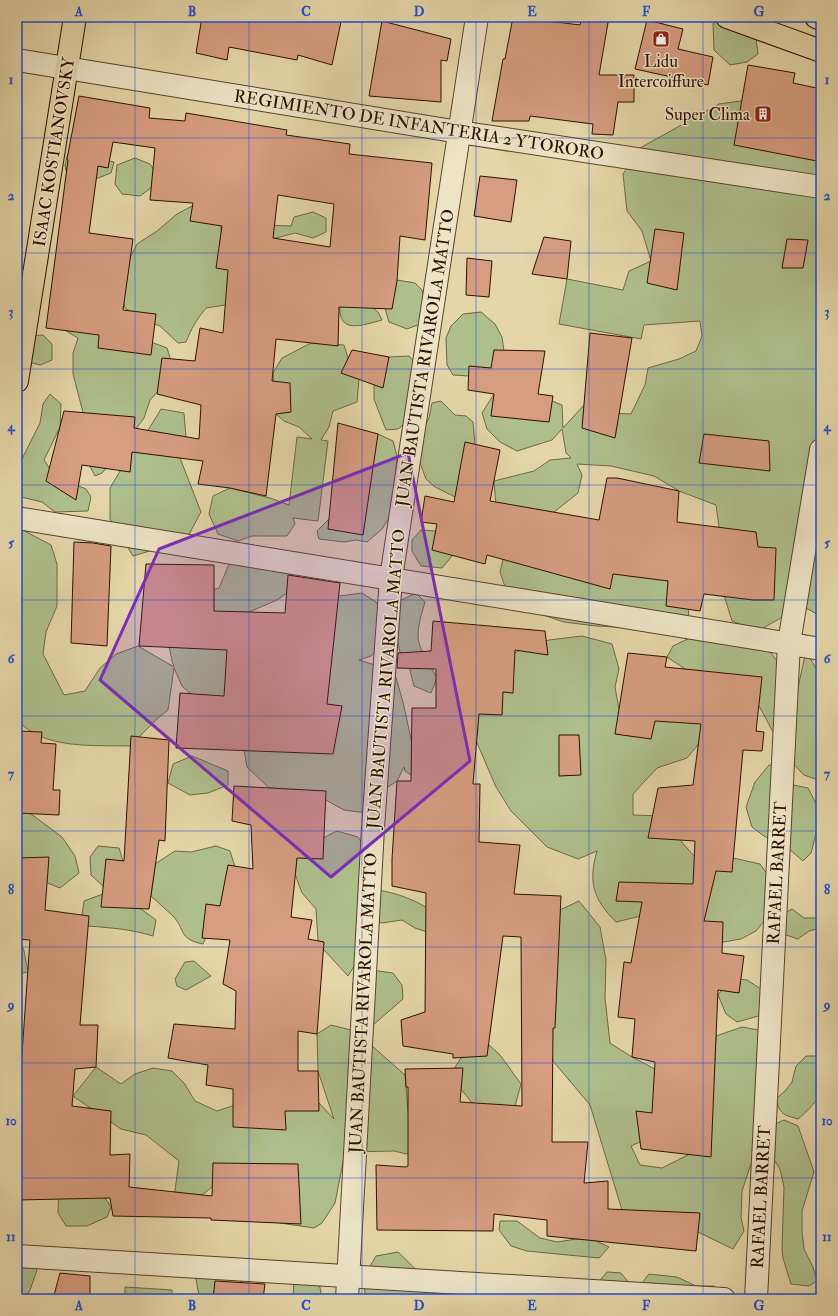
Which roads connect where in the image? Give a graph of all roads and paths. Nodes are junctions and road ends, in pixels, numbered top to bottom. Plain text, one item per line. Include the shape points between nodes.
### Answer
1 (75, 17) edge
2 (477, 17) edge
3 (727, 17) edge
4 (816, 17) edge
5 (821, 19) edge
6 (821, 51) edge
7 (17, 60) edge
8 (67, 68) junction
9 (459, 132) junction
10 (821, 187) edge
11 (17, 381) edge
12 (821, 450) edge
13 (17, 518) edge
14 (391, 578) junction
15 (789, 643) junction
16 (821, 649) edge
17 (17, 1256) edge
18 (348, 1276) junction
19 (347, 1299) edge
20 (724, 1299) edge
21 (756, 1299) edge

1 - 8 main road, ISAAC KOSTIANOVSKY
2 - 9 street, JUAN BAUTISTA RIVAROLA MATTO
3 - 6 main road
4 - 5 main road
7 - 8 street, REGIMIENTO DE INFANTERIA 2 YTORORO
8 - 9 street, REGIMIENTO DE INFANTERIA 2 YTORORO
8 - 11 main road, ISAAC KOSTIANOVSKY
9 - 10 street, REGIMIENTO DE INFANTERIA 2 YTORORO
9 - 14 street, JUAN BAUTISTA RIVAROLA MATTO
12 - 15 street, RAFAEL BARRET
13 - 14 street
14 - 15 street
14 - 18 street, JUAN BAUTISTA RIVAROLA MATTO via 372,836
15 - 16 street
15 - 21 street, RAFAEL BARRET
17 - 18 street
18 - 19 street, JUAN BAUTISTA RIVAROLA MATTO
18 - 20 street

